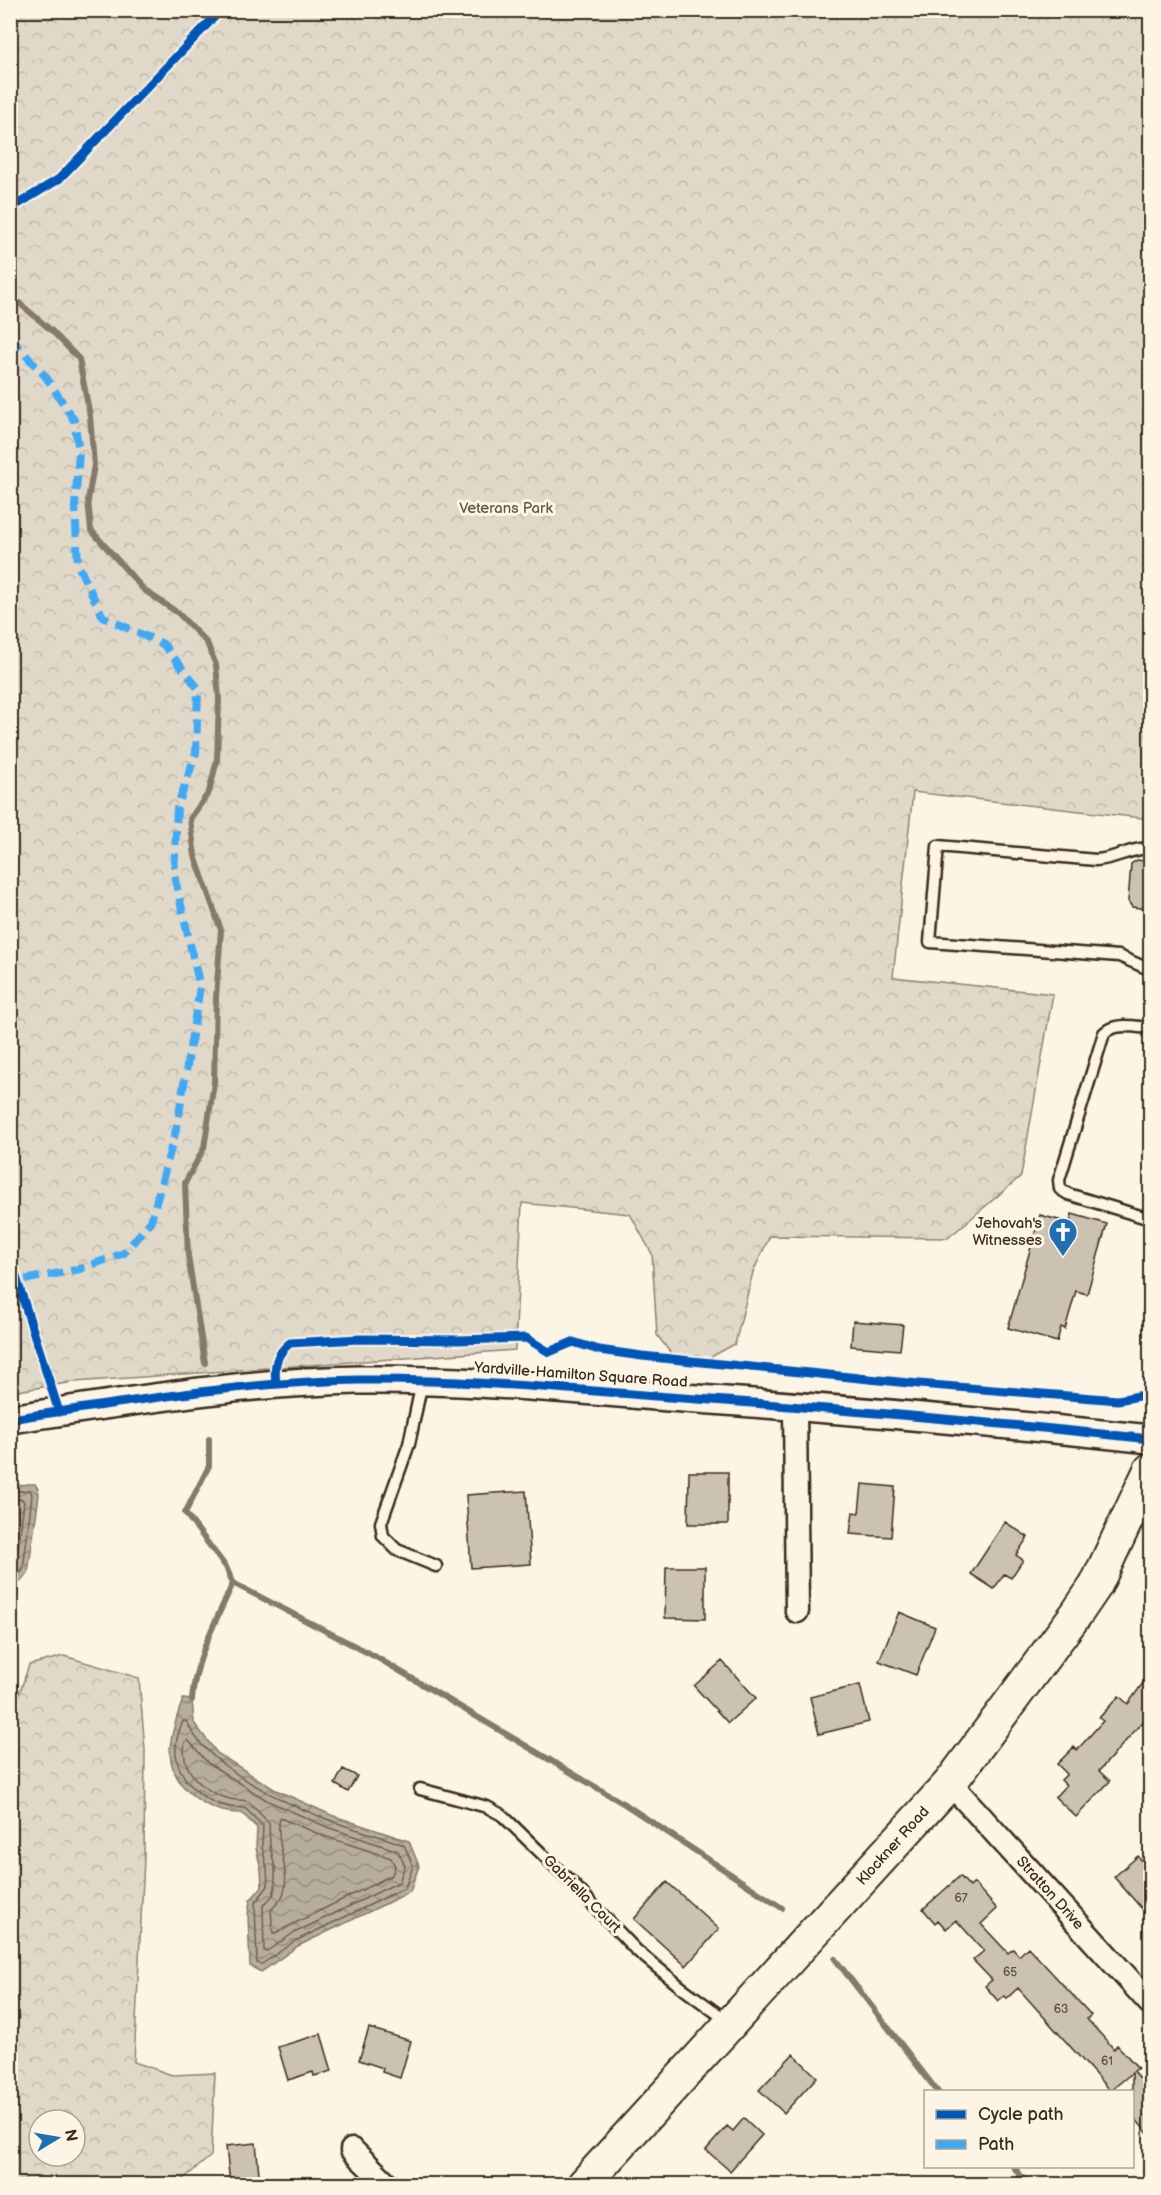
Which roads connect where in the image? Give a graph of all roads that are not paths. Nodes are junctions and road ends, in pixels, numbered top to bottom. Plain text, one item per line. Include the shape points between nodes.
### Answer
1 (1150, 848) edge
2 (1150, 968) edge
3 (1150, 1028) edge
4 (1150, 1219) edge
5 (423, 1381) junction
6 (795, 1407) junction
7 (10, 1419) edge
8 (1150, 1439) edge
9 (1150, 1470) edge
10 (436, 1566) dead end
11 (797, 1611) dead end
12 (950, 1783) junction
13 (420, 1789) dead end
14 (1150, 2000) edge
15 (732, 2024) junction
16 (352, 2150) dead end
17 (387, 2184) edge
18 (584, 2184) edge

1 - 2 lane via 1096,860 938,846 930,942 1119,956
3 - 4 lane via 1116,1026 1104,1033 1059,1180 1060,1189 1068,1194
5 - 6 street, Yardville-Hamilton Square Road
5 - 7 street, Yardville-Hamilton Square Road via 278,1384
5 - 10 lane via 410,1444 381,1523 383,1536 397,1550
6 - 8 street, Yardville-Hamilton Square Road
6 - 11 street
9 - 12 main road, Klockner Road via 1096,1585
12 - 14 street, Stratton Drive
12 - 15 main road, Klockner Road
13 - 15 lane, Gabriella Court via 487,1807 502,1815 636,1950
15 - 18 main road, Klockner Road
16 - 17 street

